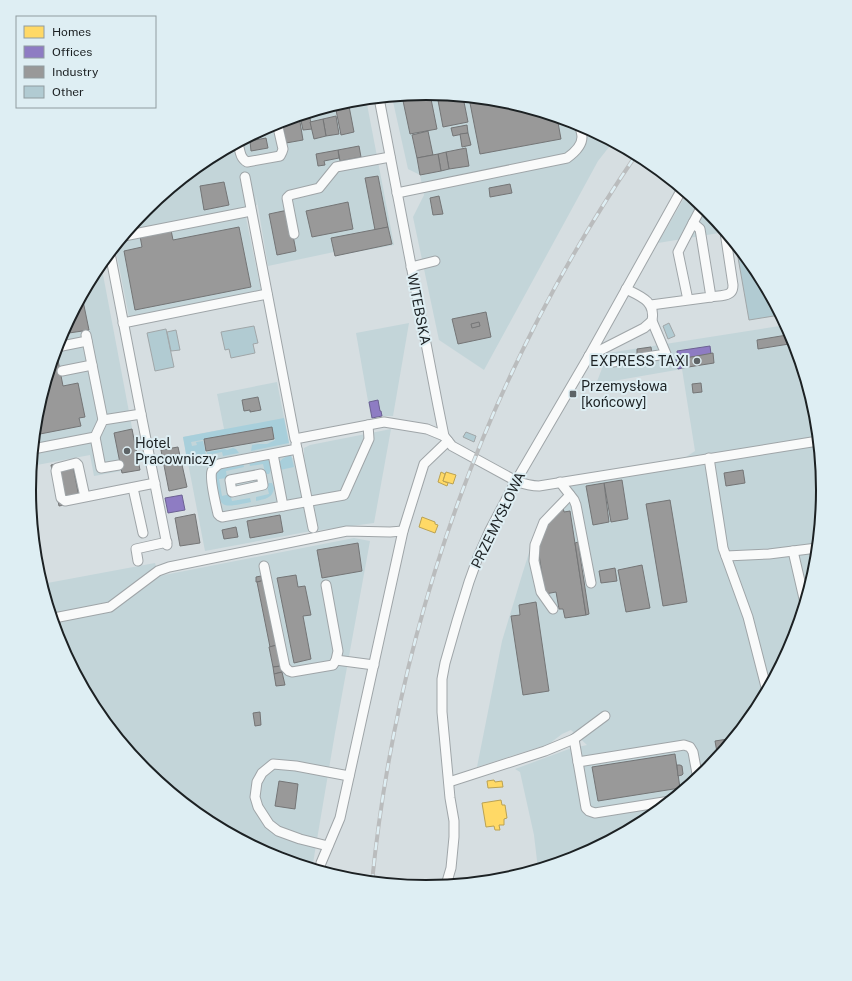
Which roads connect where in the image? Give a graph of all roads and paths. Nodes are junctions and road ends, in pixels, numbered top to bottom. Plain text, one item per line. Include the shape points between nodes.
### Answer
1 (379, 104) edge
2 (278, 129) edge
3 (581, 133) edge
4 (239, 149) edge
5 (390, 157) junction
6 (245, 176) dead end
7 (397, 193) junction
8 (679, 194) edge
9 (251, 211) junction
10 (699, 212) edge
11 (693, 223) junction
12 (132, 234) edge
13 (294, 234) dead end
14 (727, 242) edge
15 (112, 260) edge
16 (435, 261) dead end
17 (411, 267) junction
18 (626, 289) junction
19 (267, 294) junction
20 (711, 297) junction
21 (688, 300) junction
22 (651, 305) junction
23 (652, 321) junction
24 (124, 323) junction
25 (65, 345) edge
26 (589, 356) junction
27 (92, 366) junction
28 (62, 371) dead end
29 (141, 414) junction
30 (103, 420) junction
31 (368, 425) junction
32 (95, 436) junction
33 (446, 438) junction
34 (295, 439) junction
35 (813, 442) edge
36 (38, 448) edge
37 (297, 449) junction
38 (273, 454) junction
39 (709, 458) junction
40 (118, 465) dead end
41 (277, 476) junction
42 (262, 480) dead end
43 (516, 481) junction
44 (560, 482) junction
45 (155, 483) junction
46 (133, 488) junction
47 (570, 495) junction
48 (85, 497) dead end
49 (308, 502) junction
50 (283, 506) junction
51 (313, 528) dead end
52 (403, 531) junction
53 (143, 533) dead end
54 (812, 549) edge
55 (793, 551) junction
56 (726, 556) junction
57 (138, 561) dead end
58 (264, 566) dead end
59 (591, 583) dead end
60 (326, 585) dead end
61 (803, 592) edge
62 (553, 609) dead end
63 (57, 617) edge
64 (336, 660) junction
65 (374, 665) junction
66 (765, 684) edge
67 (605, 716) dead end
68 (574, 739) junction
69 (578, 762) junction
70 (697, 771) edge
71 (349, 776) junction
72 (449, 782) junction
73 (659, 803) edge
74 (328, 846) junction
75 (321, 866) edge
76 (448, 880) edge

1 - 5 street, WITEBSKA
2 - 4 street via 283,149 280,156 247,162 240,156
3 - 7 street via 582,138 578,147 567,158
5 - 7 street, WITEBSKA
5 - 13 street via 336,167 319,188 290,195 287,198
6 - 9 street
7 - 17 street, WITEBSKA
8 - 18 street, PRZEMYSŁOWA
9 - 12 street
9 - 19 street
10 - 11 street
11 - 20 street via 700,229
11 - 21 street via 678,252
14 - 20 street via 732,291
15 - 24 street
16 - 17 street
17 - 33 street, WITEBSKA
18 - 22 street
18 - 26 street, PRZEMYSŁOWA
19 - 24 street
19 - 34 street
20 - 21 street
21 - 22 street
22 - 23 street
23 - 26 street via 644,328
23 - 26 street via 666,354 613,362
24 - 29 street
25 - 27 street via 87,338
26 - 43 street, PRZEMYSŁOWA
27 - 28 street
27 - 30 street
29 - 30 street
29 - 45 street
30 - 32 street
31 - 33 street via 393,423 428,429
31 - 34 street
31 - 49 street via 369,439 344,495
32 - 36 street
32 - 40 street via 101,468
33 - 43 street via 452,446
33 - 52 street via 424,464
34 - 37 street
35 - 39 street
37 - 38 street
37 - 49 street
38 - 41 street
38 - 50 street via 219,464 212,470 211,478 218,514 222,517
39 - 44 street
39 - 56 street
41 - 42 street
41 - 50 street
43 - 44 street via 533,486
43 - 72 street, PRZEMYSŁOWA via 478,557 445,663 442,679 442,712
44 - 47 street
45 - 46 street
45 - 57 street via 167,543 136,549
46 - 48 street
46 - 53 street
47 - 59 street via 576,505
47 - 62 street via 544,522 535,545 534,562 541,592
49 - 50 street
49 - 51 street
52 - 63 street via 347,531 158,571 110,607
52 - 65 street
54 - 55 street
55 - 56 street
55 - 61 street
56 - 66 street via 748,617
58 - 64 street via 286,670 292,672 333,665
60 - 64 street via 338,651
64 - 65 street
65 - 71 street
67 - 68 street
68 - 69 street
68 - 72 street
69 - 70 street via 684,745 690,747 693,752
69 - 73 street via 586,808 589,811 595,813
71 - 74 street via 340,818
71 - 74 street via 273,764 262,773 257,782 255,797 269,824 278,831
72 - 76 street, PRZEMYSŁOWA via 454,837
74 - 75 street

